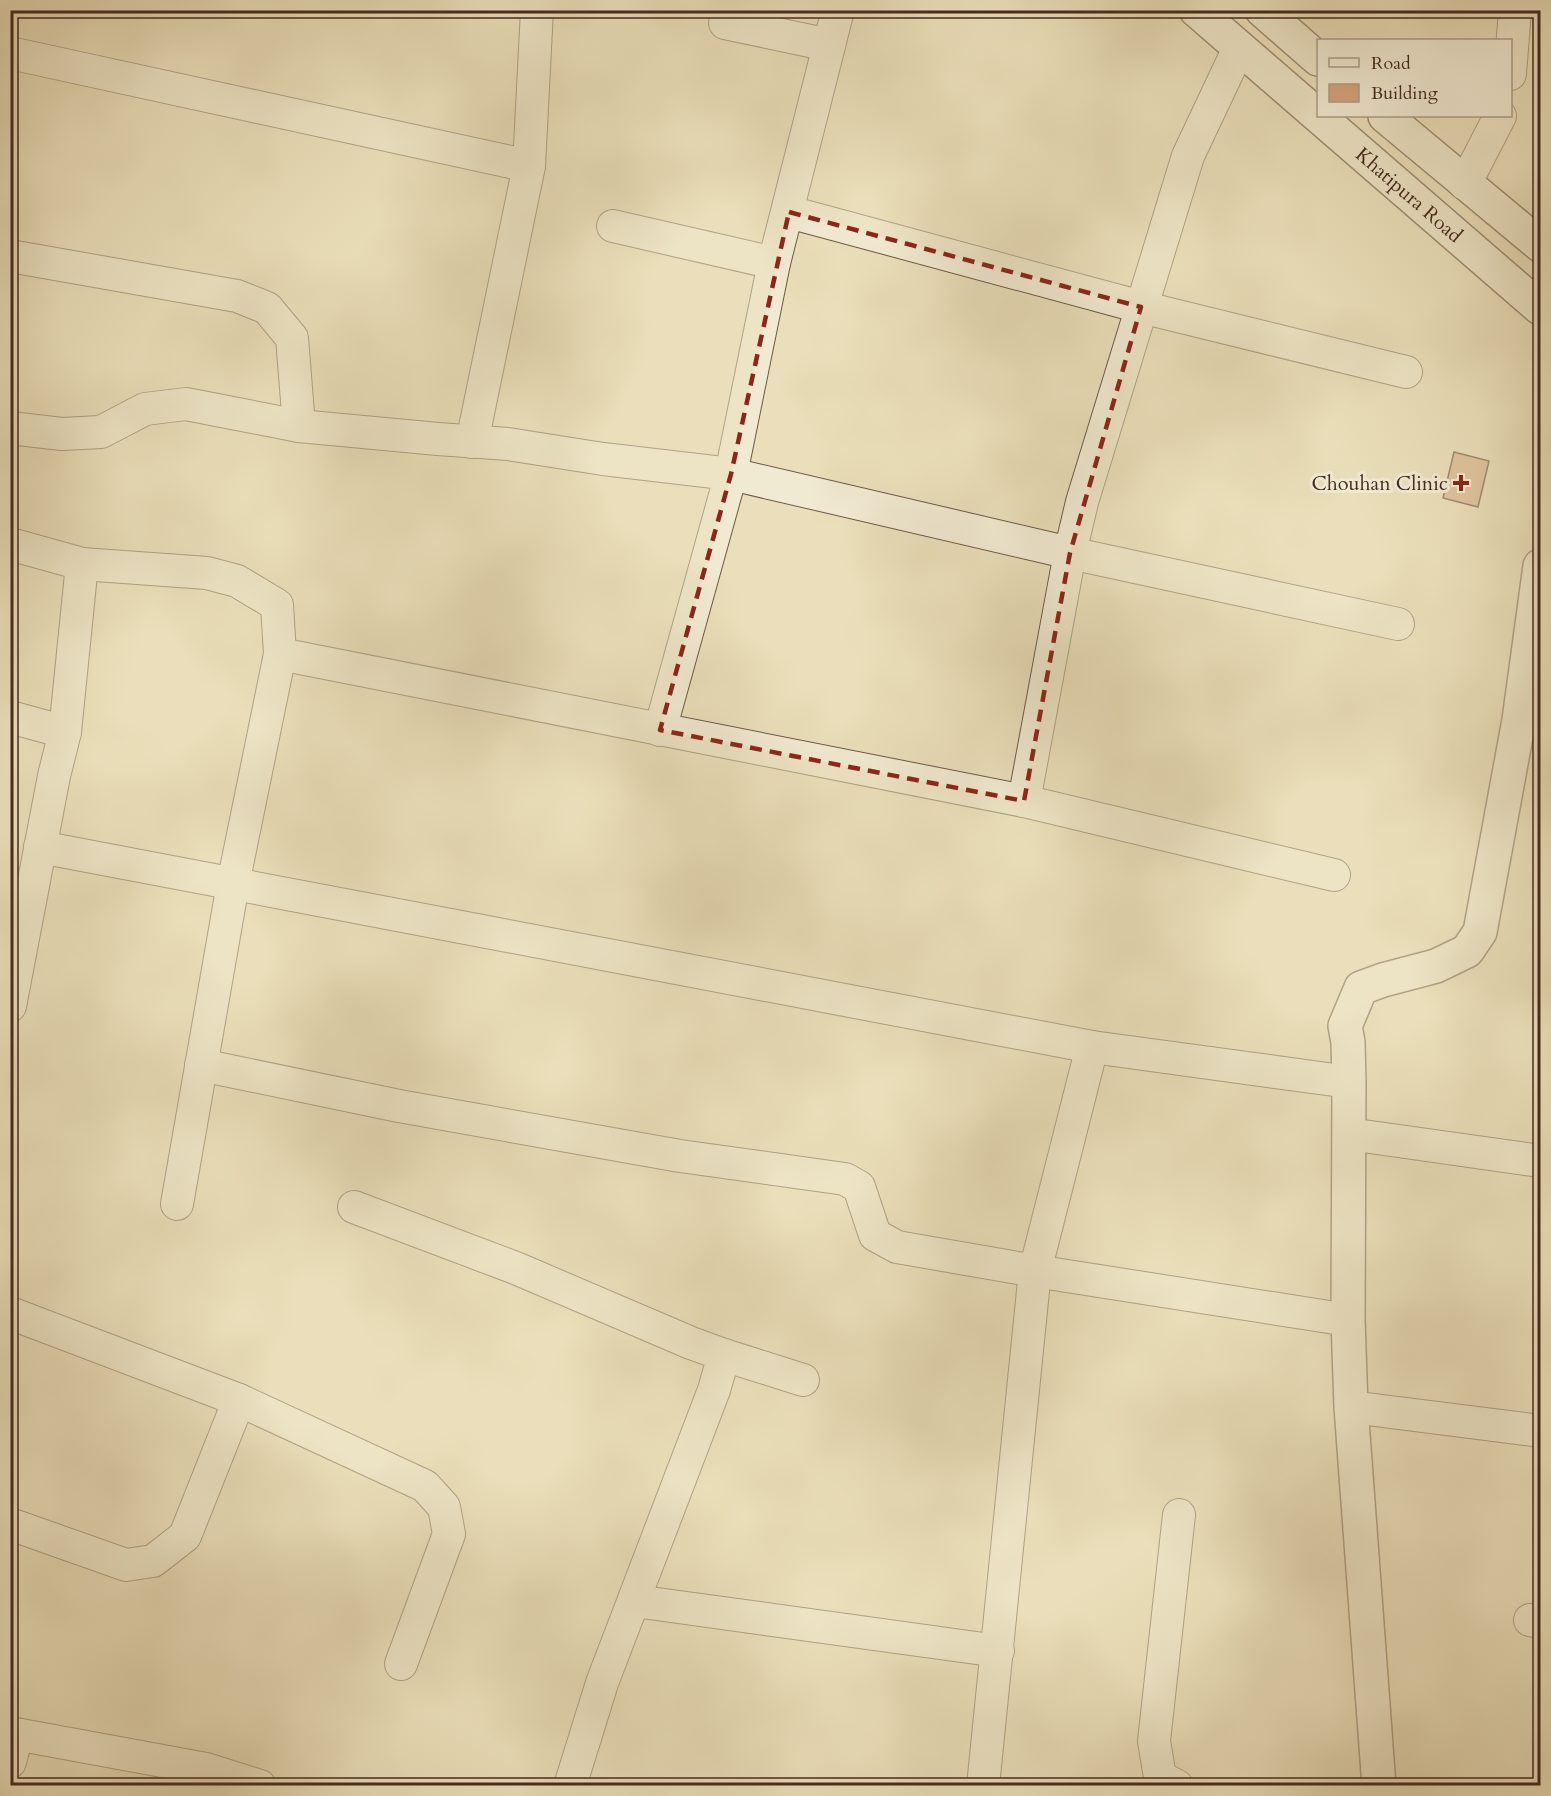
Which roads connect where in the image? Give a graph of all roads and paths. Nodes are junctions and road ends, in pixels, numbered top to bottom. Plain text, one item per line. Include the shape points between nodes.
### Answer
1 (537, 10) edge
2 (838, 10) edge
3 (1196, 10) edge
4 (1515, 10) edge
5 (1264, 13) edge
6 (725, 23) dead end
7 (830, 45) junction
8 (1239, 48) junction
9 (1512, 48) edge
10 (10, 53) edge
11 (1317, 59) edge
12 (1317, 115) edge
13 (1319, 117) edge
14 (1386, 117) edge
15 (1499, 117) edge
16 (529, 166) junction
17 (1465, 184) junction
18 (789, 212) junction
19 (613, 226) dead end
20 (1540, 245) edge
21 (10, 256) edge
22 (774, 263) junction
23 (1141, 307) junction
24 (1540, 308) edge
25 (1406, 372) dead end
26 (299, 426) junction
27 (10, 428) edge
28 (472, 442) junction
29 (731, 474) junction
30 (10, 544) edge
31 (1070, 554) junction
32 (82, 564) junction
33 (1540, 566) edge
34 (1398, 624) dead end
35 (280, 654) junction
36 (10, 717) edge
37 (660, 730) junction
38 (65, 732) junction
39 (1024, 801) junction
40 (40, 847) junction
41 (1334, 875) dead end
42 (233, 884) junction
43 (10, 1006) edge
44 (1092, 1047) junction
45 (201, 1065) junction
46 (1349, 1082) junction
47 (1349, 1134) junction
48 (1540, 1161) edge
49 (177, 1204) dead end
50 (354, 1207) dead end
51 (1035, 1271) junction
52 (10, 1313) edge
53 (1347, 1320) junction
54 (724, 1355) junction
55 (803, 1380) dead end
56 (239, 1400) junction
57 (1351, 1407) junction
58 (1540, 1431) edge
59 (1179, 1515) dead end
60 (10, 1524) edge
61 (635, 1601) junction
62 (998, 1651) junction
63 (401, 1664) dead end
64 (13, 1743) edge
65 (260, 1785) edge
66 (570, 1785) edge
67 (983, 1785) edge
68 (1177, 1785) edge
69 (1379, 1785) edge

1 - 16 street
2 - 7 street
3 - 8 street, Khatipura Road
4 - 9 street
5 - 8 street
5 - 11 street
6 - 7 street
7 - 18 street
8 - 12 street, Khatipura Road
8 - 23 street via 1188,156
10 - 16 street
13 - 24 street, Khatipura Road
14 - 17 street
15 - 17 street
16 - 28 street
17 - 20 street
18 - 22 street
18 - 23 street
19 - 22 street
21 - 26 street via 237,296 267,308 292,338
22 - 29 street
23 - 25 street
23 - 31 street
26 - 27 street via 186,404 145,409 101,432 62,434
26 - 28 street
28 - 29 street
29 - 31 street
29 - 37 street
30 - 32 street
31 - 34 street
31 - 39 street
32 - 35 street via 207,573 237,581 277,605
32 - 38 street
33 - 46 street via 1519,720 1480,932 1467,951 1436,966 1361,988 1345,1026
35 - 37 street
35 - 42 street
36 - 38 street
37 - 39 street
38 - 40 street
39 - 41 street
40 - 42 street
40 - 43 street
42 - 44 street
42 - 45 street
44 - 46 street
44 - 51 street
45 - 49 street
45 - 51 street via 399,1106 680,1156 845,1179 859,1187 875,1235 897,1247
46 - 47 street
47 - 48 street
47 - 53 street
50 - 54 street via 518,1269
51 - 53 street
51 - 62 street
52 - 56 street
53 - 57 street
54 - 55 street
54 - 61 street
56 - 60 street via 185,1536 153,1561 126,1565
56 - 63 street via 425,1486 444,1507 449,1534
57 - 58 street
57 - 69 street
59 - 68 street via 1154,1741 1160,1777
61 - 62 street
61 - 66 street via 602,1683
62 - 67 street
64 - 65 street via 206,1769

